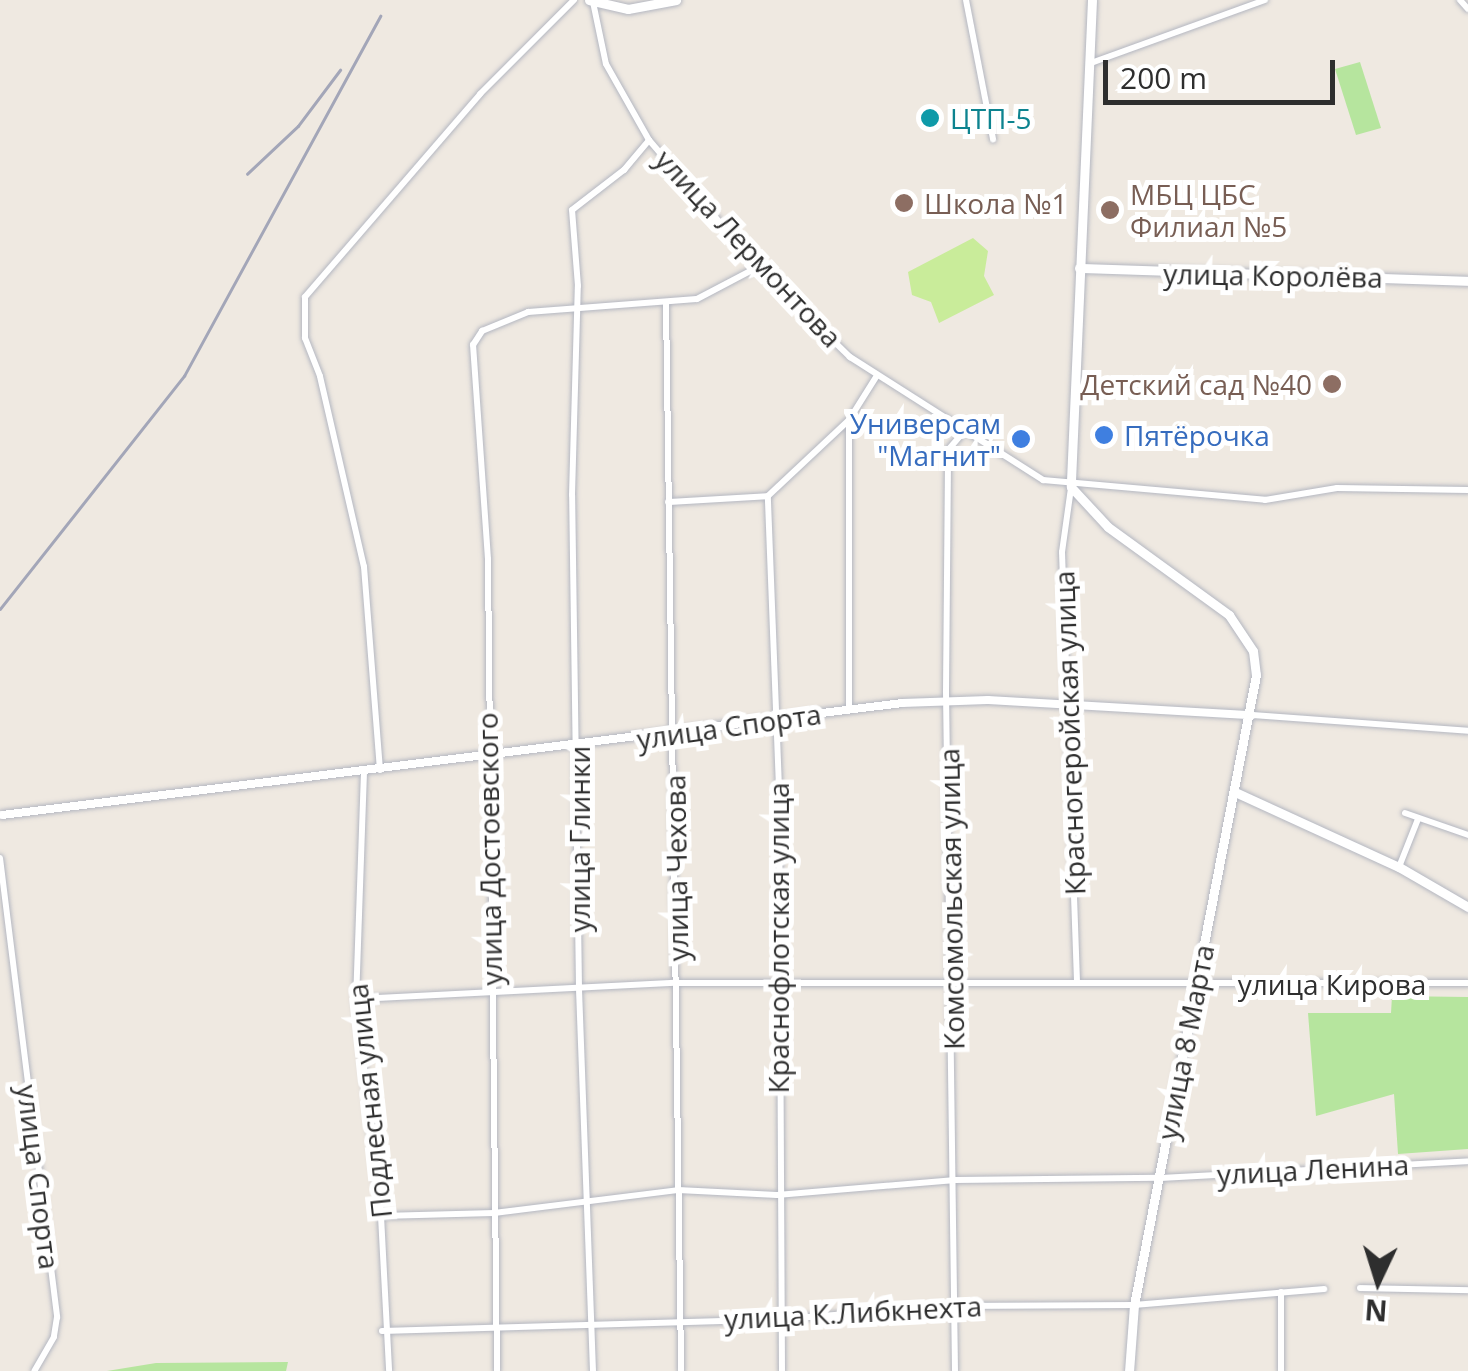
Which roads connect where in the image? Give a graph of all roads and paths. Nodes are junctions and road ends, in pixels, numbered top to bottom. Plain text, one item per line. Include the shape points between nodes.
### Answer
1 (574, 0) edge
2 (676, 0) edge
3 (966, 0) edge
4 (1092, 0) edge
5 (1265, 0) edge
6 (1460, 0) edge
7 (591, 1) edge
8 (1468, 8) edge
9 (1091, 63) junction
10 (649, 140) junction
11 (993, 140) dead end
12 (758, 267) junction
13 (1079, 268) junction
14 (1468, 281) edge
15 (666, 304) junction
16 (574, 306) junction
17 (876, 377) junction
18 (849, 420) junction
19 (963, 432) junction
20 (1071, 487) junction
21 (1468, 490) edge
22 (768, 496) junction
23 (668, 502) junction
24 (946, 701) junction
25 (1071, 704) junction
26 (849, 709) junction
27 (1252, 715) junction
28 (774, 718) junction
29 (1468, 731) edge
30 (674, 732) junction
31 (578, 747) junction
32 (486, 758) junction
33 (380, 770) junction
34 (364, 772) junction
35 (1236, 792) junction
36 (1405, 813) dead end
37 (1, 819) edge
38 (1418, 819) junction
39 (1468, 836) edge
40 (0, 858) edge
41 (1400, 867) junction
42 (1468, 907) edge
43 (1077, 980) junction
44 (677, 983) junction
45 (779, 984) junction
46 (954, 984) junction
47 (1468, 984) edge
48 (1196, 986) junction
49 (579, 988) junction
50 (492, 990) junction
51 (356, 998) junction
52 (1468, 1161) edge
53 (1159, 1178) junction
54 (955, 1180) junction
55 (678, 1190) junction
56 (778, 1195) junction
57 (588, 1203) junction
58 (494, 1212) junction
59 (381, 1216) junction
60 (1360, 1288) dead end
61 (1324, 1289) dead end
62 (1468, 1290) edge
63 (1281, 1292) junction
64 (1134, 1304) junction
65 (953, 1306) junction
66 (680, 1318) junction
67 (782, 1319) junction
68 (591, 1324) junction
69 (498, 1328) junction
70 (385, 1331) junction
71 (34, 1371) edge
72 (389, 1371) edge
73 (498, 1371) edge
74 (593, 1371) edge
75 (680, 1371) edge
76 (782, 1371) edge
77 (955, 1371) edge
78 (1129, 1371) edge
79 (1281, 1371) edge

1 - 33 street via 480,94 305,297 305,338 320,376 364,566
2 - 7 main road via 628,9
3 - 11 street
4 - 9 main road
5 - 9 street
6 - 8 street
7 - 10 street, улица Лермонтова via 606,64
9 - 13 main road
10 - 12 street, улица Лермонтова
10 - 16 street, улица Глинки via 624,170 572,210
12 - 15 street via 719,292
12 - 17 street, улица Лермонтова
13 - 14 main road, улица Королёва
13 - 20 main road
15 - 16 street
15 - 23 street, улица Чехова
16 - 31 street, улица Глинки
16 - 32 street, улица Достоевского via 528,312 482,331 474,345 488,558
17 - 18 street
17 - 19 street, улица Лермонтова
18 - 22 street
18 - 26 street
19 - 20 street, улица Лермонтова via 1043,480
19 - 24 street, Комсомольская улица via 948,450
20 - 21 street via 1265,500 1319,489
20 - 25 street, Красногеройская улица via 1062,552
20 - 27 main road, улица Лермонтова via 1108,526 1237,625 1255,662
22 - 23 street
22 - 28 street, Краснофлотская улица
23 - 30 street, улица Чехова
24 - 25 street, улица Спорта
24 - 26 street, улица Спорта
24 - 46 street, Комсомольская улица
25 - 27 street, улица Спорта
25 - 43 street, Красногеройская улица
26 - 28 street, улица Спорта
27 - 29 street, улица Спорта
27 - 35 main road, улица 8 Марта
28 - 30 street, улица Спорта
28 - 45 street, Краснофлотская улица
30 - 31 street, улица Спорта
30 - 44 street, улица Чехова
31 - 32 street, улица Спорта
31 - 49 street, улица Глинки
32 - 33 street, улица Спорта
32 - 50 street, улица Достоевского
33 - 34 street, улица Спорта
34 - 37 street, улица Спорта
34 - 51 street, Подлесная улица
35 - 41 main road
35 - 48 main road, улица 8 Марта
36 - 38 street
38 - 39 street
38 - 41 street
40 - 71 street, улица Спорта via 57,1317 54,1337
41 - 42 main road
43 - 46 street, улица Кирова
43 - 48 street, улица Кирова
44 - 45 street, улица Кирова
44 - 49 street, улица Кирова
44 - 55 street, улица Чехова
45 - 46 street, улица Кирова
45 - 56 street, Краснофлотская улица
46 - 54 street, Комсомольская улица
47 - 48 street, улица Кирова
48 - 53 main road, улица 8 Марта
49 - 50 street, улица Кирова
49 - 57 street, улица Глинки
50 - 51 street, улица Кирова
50 - 58 street, улица Достоевского
51 - 59 street, Подлесная улица
52 - 53 street, улица Ленина
53 - 54 street, улица Ленина
53 - 64 main road, улица 8 Марта
54 - 56 street, улица Ленина
54 - 65 street, Комсомольская улица
55 - 56 street, улица Ленина
55 - 57 street, улица Ленина
55 - 66 street, улица Чехова
56 - 67 street, Краснофлотская улица
57 - 58 street, улица Ленина
57 - 68 street, улица Глинки
58 - 59 street, улица Ленина
58 - 69 street, улица Достоевского
59 - 70 street, Подлесная улица
60 - 62 street
61 - 63 street, улица К.Либкнехта
63 - 64 street, улица К.Либкнехта
63 - 79 street
64 - 65 street, улица К.Либкнехта
64 - 78 main road, улица 8 Марта
65 - 67 street, улица К.Либкнехта
65 - 77 street, Комсомольская улица
66 - 67 street, улица К.Либкнехта
66 - 68 street, улица К.Либкнехта
66 - 75 street, улица Чехова
67 - 76 street, Краснофлотская улица
68 - 69 street, улица К.Либкнехта
68 - 74 street, улица Глинки
69 - 70 street, улица К.Либкнехта
69 - 73 street, улица Достоевского
70 - 72 street, Подлесная улица

